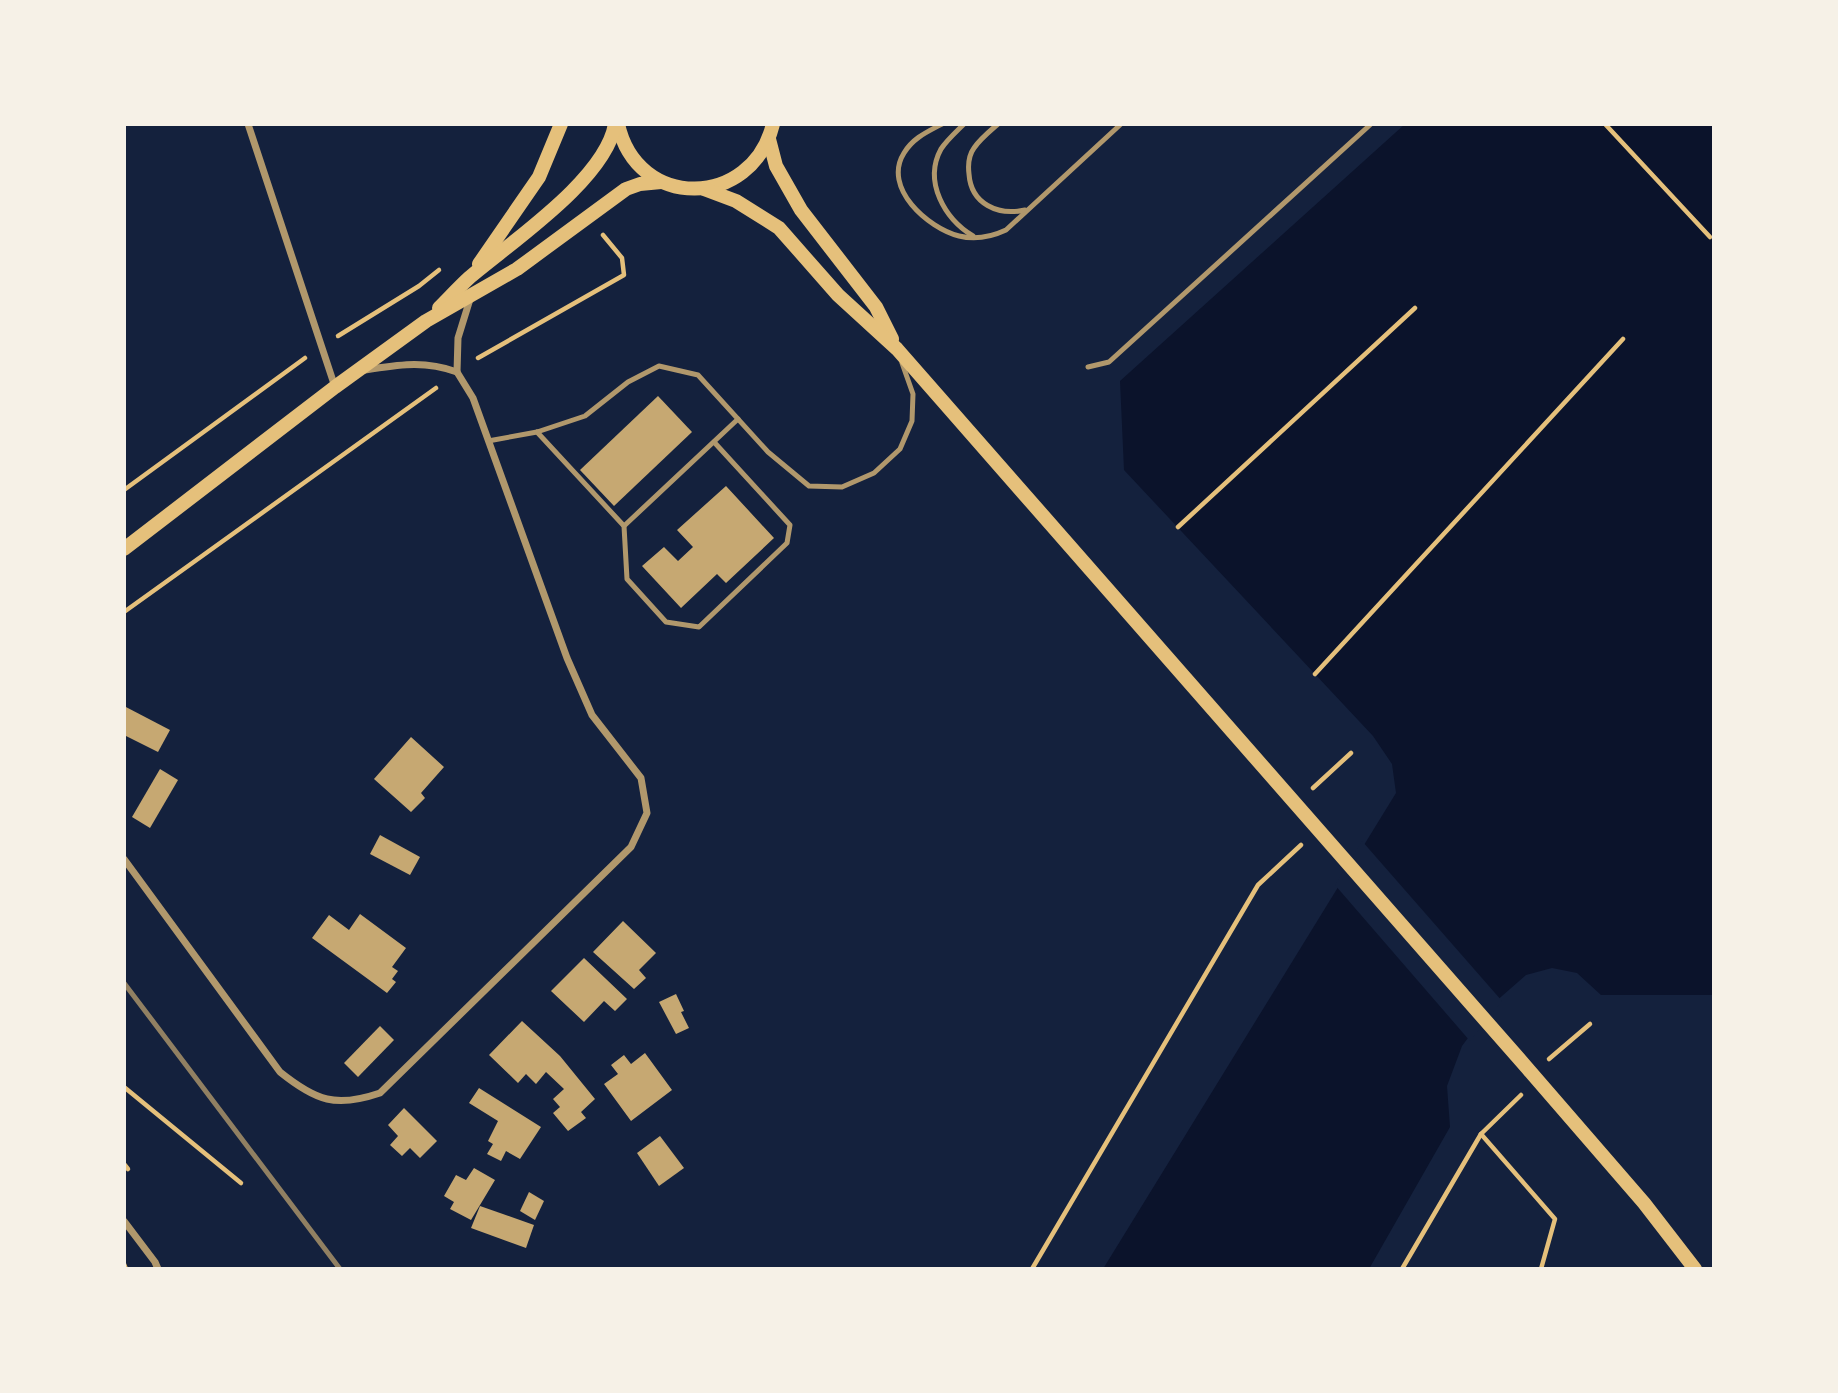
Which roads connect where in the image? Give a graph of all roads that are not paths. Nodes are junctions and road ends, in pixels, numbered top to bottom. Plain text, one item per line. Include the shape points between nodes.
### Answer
1 (248, 124) edge
2 (561, 124) edge
3 (616, 124) edge
4 (942, 124) edge
5 (964, 124) edge
6 (998, 124) edge
7 (1121, 124) edge
8 (1371, 124) edge
9 (771, 132) edge
10 (662, 182) junction
11 (704, 189) junction
12 (1028, 209) junction
13 (975, 238) junction
14 (468, 278) junction
15 (471, 295) junction
16 (425, 321) junction
17 (897, 349) junction
18 (1088, 367) dead end
19 (357, 371) junction
20 (457, 372) junction
21 (335, 387) junction
22 (738, 419) junction
23 (537, 432) junction
24 (488, 441) junction
25 (714, 442) junction
26 (624, 526) junction
27 (124, 549) edge
28 (124, 859) edge
29 (124, 1221) edge
30 (158, 1269) edge
31 (1695, 1269) edge

1 - 21 street
2 - 14 main road via 539,177
3 - 10 main road via 629,154
3 - 14 main road via 604,153 581,181
4 - 13 lane via 922,134 902,155 899,179 906,197 938,227
5 - 13 lane via 941,150 936,185 951,218
6 - 12 lane via 973,148 969,179 984,205 1012,213
7 - 12 lane
8 - 18 lane via 1109,362
9 - 11 main road via 759,158 744,173
9 - 17 main road via 776,166 801,210 876,307
10 - 11 main road
10 - 15 main road via 626,189 540,254
11 - 17 main road via 736,201 779,229 838,295
12 - 13 lane via 1006,230
14 - 16 main road
15 - 16 main road
15 - 20 street via 458,338
16 - 19 main road
17 - 22 lane via 913,394 912,421 900,449 874,473 842,487 809,486
17 - 31 main road via 1528,1069
19 - 20 street via 417,363
19 - 21 main road
20 - 24 street via 473,398
21 - 27 main road
22 - 23 lane via 698,375 659,366 628,382 584,416
22 - 25 lane
23 - 24 lane
23 - 26 lane
24 - 28 street via 592,715 642,778 647,813 631,847 380,1093 354,1102 304,1092 280,1072
25 - 26 lane
25 - 26 lane via 790,525 787,543 699,627 666,622 626,579
29 - 30 street

